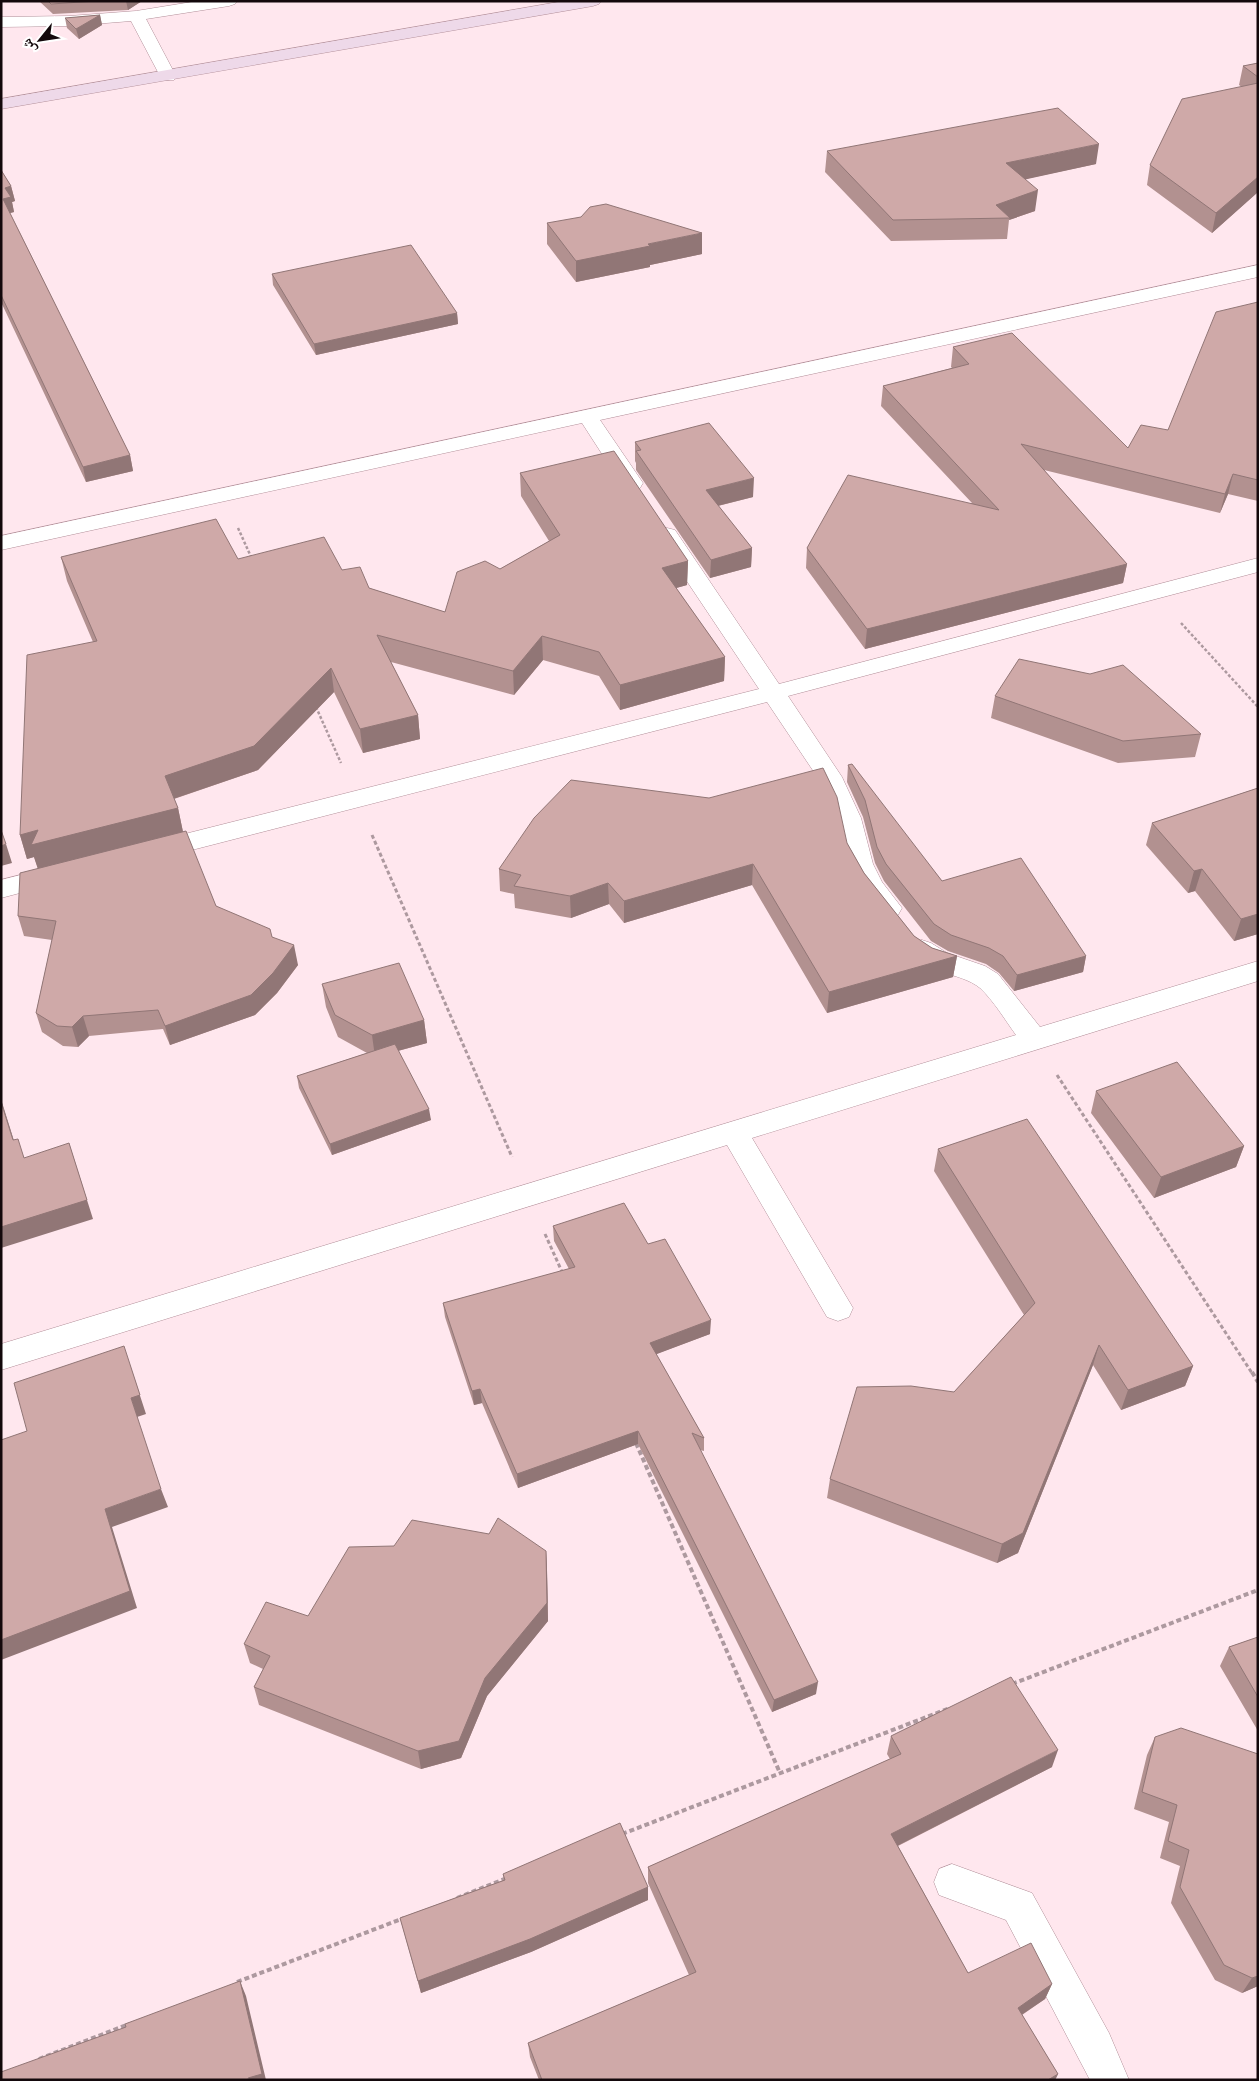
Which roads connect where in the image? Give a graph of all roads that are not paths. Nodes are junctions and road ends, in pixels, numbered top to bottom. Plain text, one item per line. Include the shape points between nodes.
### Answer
1 (229, 1) edge
2 (593, 1) edge
3 (136, 16) junction
4 (1, 22) edge
5 (168, 76) junction
6 (1, 104) edge
7 (1253, 278) edge
8 (588, 416) junction
9 (1, 543) edge
10 (1258, 565) edge
11 (772, 693) junction
12 (136, 855) edge
13 (78, 870) edge
14 (1, 889) edge
15 (1258, 971) edge
16 (1034, 1040) junction
17 (733, 1132) junction
18 (838, 1308) dead end
19 (1, 1357) edge
20 (952, 1882) dead end
21 (1110, 2080) edge

1 - 3 street
2 - 5 street
3 - 4 street
3 - 5 street
5 - 6 street
7 - 8 street
8 - 9 street
8 - 11 street
10 - 11 street
11 - 12 street
11 - 16 street via 830,777 849,818 860,864 872,887 921,949 938,960 989,981
13 - 14 street
15 - 16 street
16 - 17 street
17 - 18 street
17 - 19 street
20 - 21 street via 1018,1906

